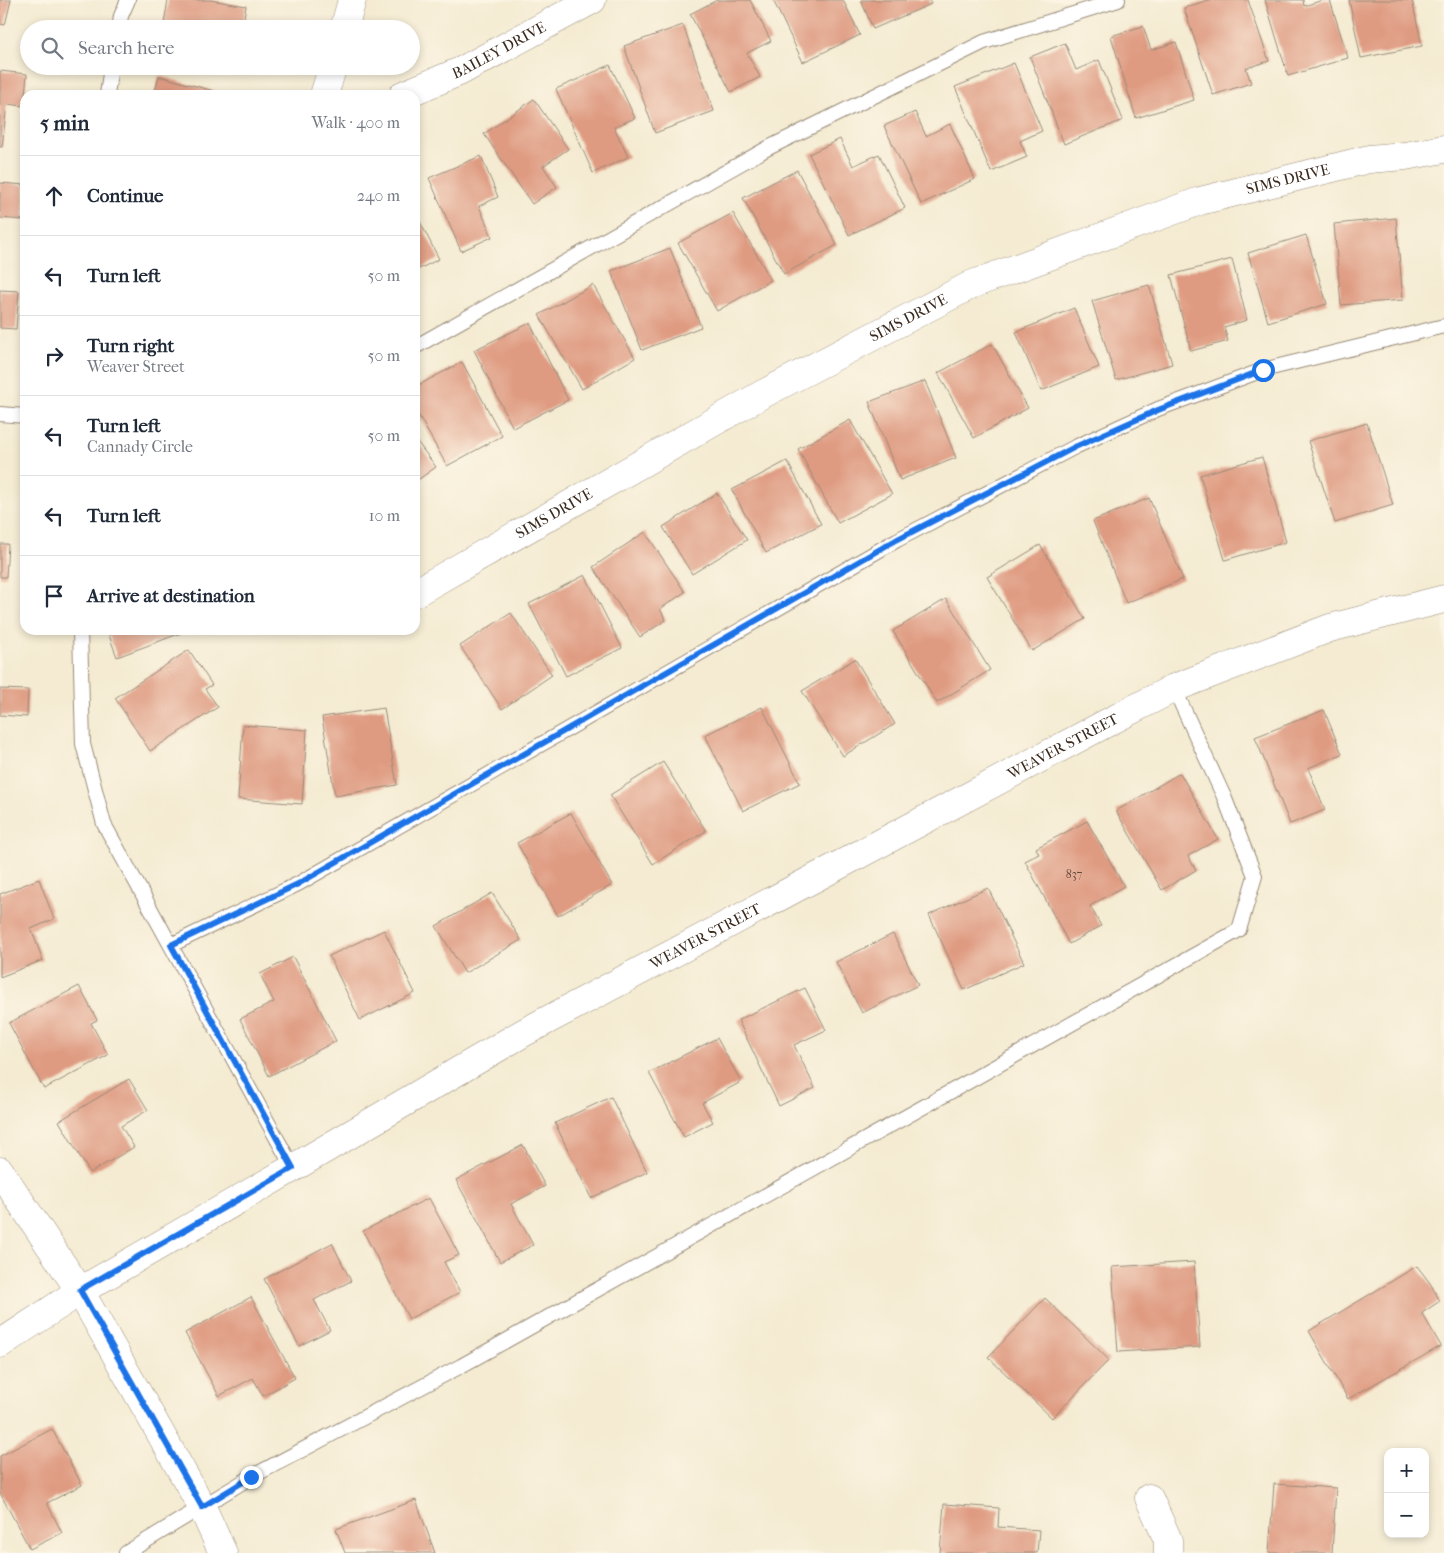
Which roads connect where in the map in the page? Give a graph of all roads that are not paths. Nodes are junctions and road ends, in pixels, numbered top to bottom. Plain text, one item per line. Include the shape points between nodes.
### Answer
1 (128, 0) edge
2 (352, 0) edge
3 (592, 0) edge
4 (1118, 0) edge
5 (121, 20) edge
6 (346, 20) edge
7 (110, 75) edge
8 (330, 75) edge
9 (108, 90) edge
10 (326, 90) edge
11 (415, 90) edge
12 (1444, 149) edge
13 (1444, 326) edge
14 (420, 344) edge
15 (0, 414) edge
16 (20, 416) edge
17 (420, 590) edge
18 (1444, 599) edge
19 (80, 635) edge
20 (1174, 688) junction
21 (171, 945) junction
22 (293, 1168) junction
23 (0, 1171) edge
24 (80, 1290) junction
25 (0, 1344) edge
26 (1149, 1498) dead end
27 (202, 1507) junction
28 (126, 1553) edge
29 (222, 1553) edge
30 (1168, 1553) edge

1 - 5 lane
2 - 6 street
3 - 11 street, BAILEY DRIVE via 461,70
4 - 14 lane via 984,42 768,148
7 - 9 lane
8 - 10 street
12 - 17 street, SIMS DRIVE via 1369,159 1200,201 973,284 761,395
13 - 21 lane via 1263,370 1158,410 1075,447 896,540 298,884
15 - 16 lane
18 - 20 street, WEAVER STREET via 1330,628
19 - 21 lane via 84,744 104,824
20 - 22 street, WEAVER STREET via 523,1033
20 - 27 lane via 1255,876 1239,930 461,1366 251,1477
21 - 22 lane
22 - 24 street, WEAVER STREET
23 - 24 street
24 - 25 street, WEAVER STREET
24 - 27 street
26 - 30 street via 1168,1540
27 - 28 lane
27 - 29 street

